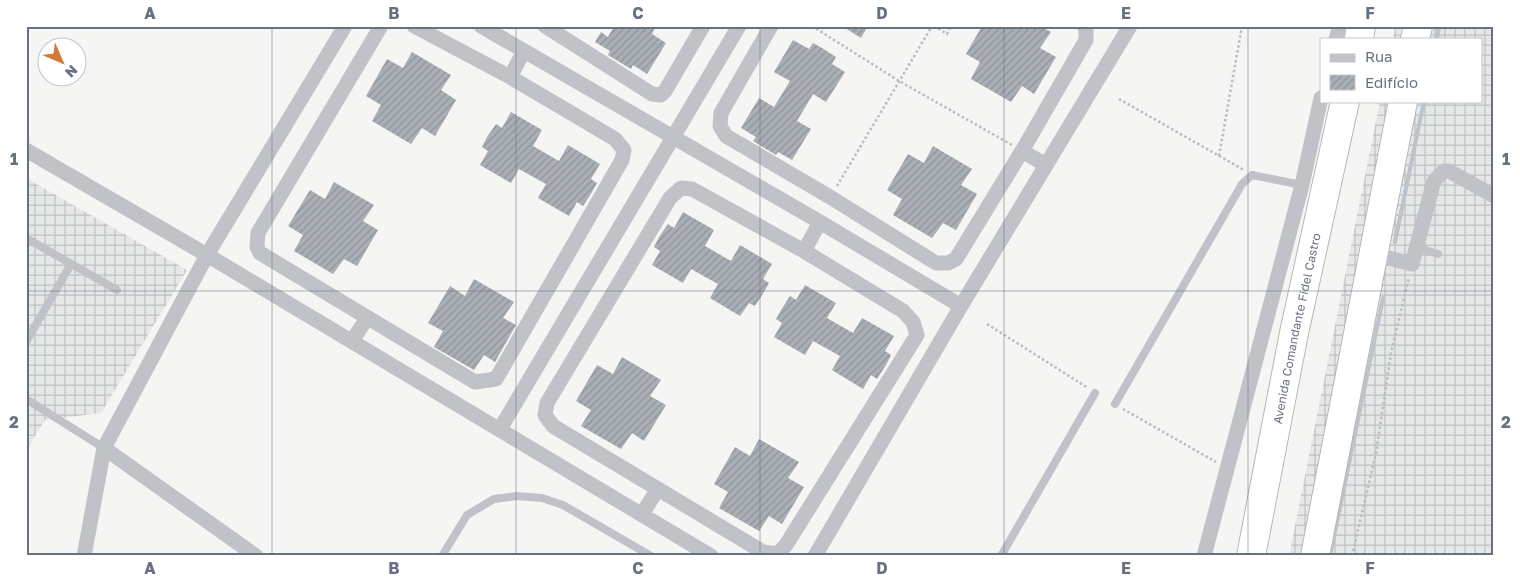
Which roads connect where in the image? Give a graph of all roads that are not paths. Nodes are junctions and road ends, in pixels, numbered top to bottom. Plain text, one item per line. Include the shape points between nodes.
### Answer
1 (346, 26) edge
2 (381, 26) edge
3 (414, 26) edge
4 (481, 26) edge
5 (545, 26) edge
6 (703, 26) edge
7 (739, 26) edge
8 (771, 26) edge
9 (1084, 26) edge
10 (1130, 26) edge
11 (1340, 26) edge
12 (1336, 38) edge
13 (524, 51) junction
14 (510, 77) junction
15 (1320, 102) edge
16 (1345, 102) edge
17 (1403, 102) edge
18 (674, 137) junction
19 (26, 150) edge
20 (1022, 151) junction
21 (1046, 165) junction
22 (1302, 185) junction
23 (1494, 196) edge
24 (820, 222) junction
25 (26, 238) edge
26 (1416, 247) junction
27 (804, 251) junction
28 (1373, 254) junction
29 (1438, 254) dead end
30 (207, 255) junction
31 (71, 264) junction
32 (116, 290) dead end
33 (961, 306) junction
34 (368, 318) junction
35 (26, 342) edge
36 (352, 342) junction
37 (1095, 392) road end
38 (26, 399) edge
39 (1115, 404) road end
40 (500, 429) junction
41 (104, 448) junction
42 (658, 489) junction
43 (642, 514) junction
44 (254, 555) edge
45 (84, 556) edge
46 (442, 556) edge
47 (651, 556) edge
48 (711, 556) edge
49 (815, 556) edge
50 (1001, 556) edge
51 (1204, 556) edge
52 (1251, 556) edge
53 (1315, 556) edge

1 - 30 street
2 - 34 street via 258,233 256,246 260,253
3 - 14 street
4 - 13 street
5 - 6 street via 652,94 661,95
7 - 18 street
8 - 20 street via 721,113 720,126 726,136 936,263 956,259
9 - 20 street via 1086,40
10 - 21 street
11 - 12 street
13 - 14 street
13 - 18 street
14 - 34 street via 615,139 624,150 622,160 496,379 475,382
15 - 22 street
16 - 52 highway, Avenida Comandante Fidel Castro via 1294,333
17 - 28 highway
18 - 24 street
18 - 40 street
19 - 30 street
20 - 21 street
21 - 33 street
22 - 39 lane via 1252,175 1242,184
22 - 51 street
23 - 26 street via 1444,170 1434,181
24 - 27 street
24 - 33 street
25 - 31 lane
26 - 28 street via 1412,264
26 - 29 lane
27 - 42 street via 692,189 681,188 670,198 547,404 545,415 553,426
27 - 42 street via 903,311 913,322 917,335 778,554 763,552
28 - 53 highway
30 - 36 street
30 - 41 street
31 - 32 lane
31 - 35 lane
33 - 49 street
34 - 36 street
36 - 40 street
37 - 50 lane
38 - 41 lane
40 - 43 street
41 - 44 street
41 - 45 street
42 - 43 street
43 - 48 street
46 - 47 lane via 467,515 494,499 517,496 542,498 563,505

